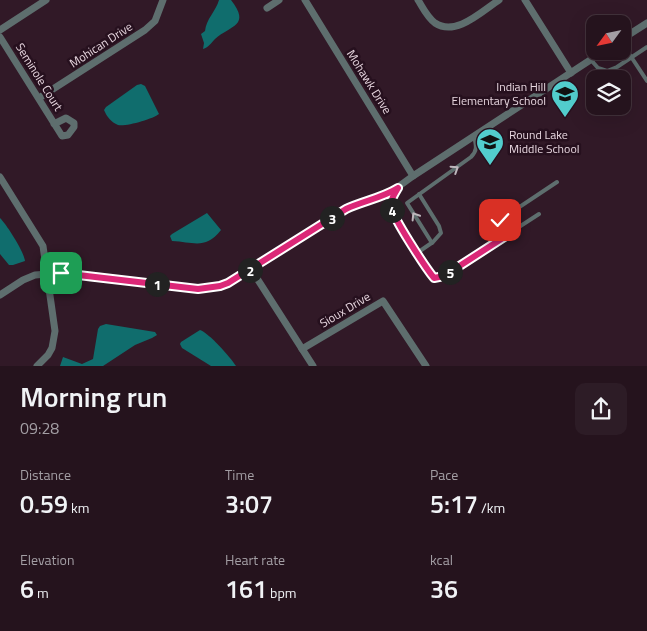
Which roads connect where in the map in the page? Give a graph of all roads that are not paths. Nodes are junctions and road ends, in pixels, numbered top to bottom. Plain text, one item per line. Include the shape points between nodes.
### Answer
1 (46, 0) edge
2 (163, 0) edge
3 (279, 0) edge
4 (306, 0) edge
5 (418, 0) edge
6 (499, 0) edge
7 (525, 0) edge
8 (266, 8) dead end
9 (647, 23) edge
10 (0, 30) edge
11 (631, 33) edge
12 (0, 37) edge
13 (647, 47) edge
14 (632, 57) joint
15 (590, 60) joint
16 (627, 60) edge
17 (571, 73) junction
18 (647, 81) edge
19 (39, 98) junction
20 (56, 127) dead end
21 (474, 136) junction
22 (413, 176) junction
23 (0, 177) edge
24 (557, 182) dead end
25 (398, 188) junction
26 (419, 194) junction
27 (539, 214) dead end
28 (509, 234) junction
29 (432, 243) junction
30 (417, 253) junction
31 (251, 269) junction
32 (48, 274) junction
33 (434, 278) joint
34 (0, 295) edge
35 (302, 349) junction
36 (37, 366) edge
37 (313, 366) edge
38 (426, 366) edge

1 - 10 street
2 - 19 street, Mohican Drive via 155,21 145,30
3 - 8 street
4 - 22 street, Mohawk Drive
5 - 6 street via 435,23 452,28
7 - 17 street
9 - 11 street
12 - 19 street, Seminole Court
13 - 14 lane
14 - 18 lane
15 - 16 lane via 607,72
15 - 17 street
17 - 21 street
19 - 20 street, Seminole Court
21 - 22 street
26 -> 21 lane via 475,153
22 - 25 street
23 - 32 street via 41,240
24 - 28 lane via 500,220
25 - 30 street via 391,206
25 - 31 street via 346,209
26 - 29 lane via 441,233
29 -> 26 lane via 406,203
27 - 28 lane
28 - 33 lane via 444,276
29 - 30 lane
30 - 33 street
31 - 32 street via 228,283 198,289
31 - 35 street
32 - 34 street via 23,280
32 - 36 street via 55,331 48,355
35 - 37 street
35 - 38 street, Sioux Drive via 383,301

